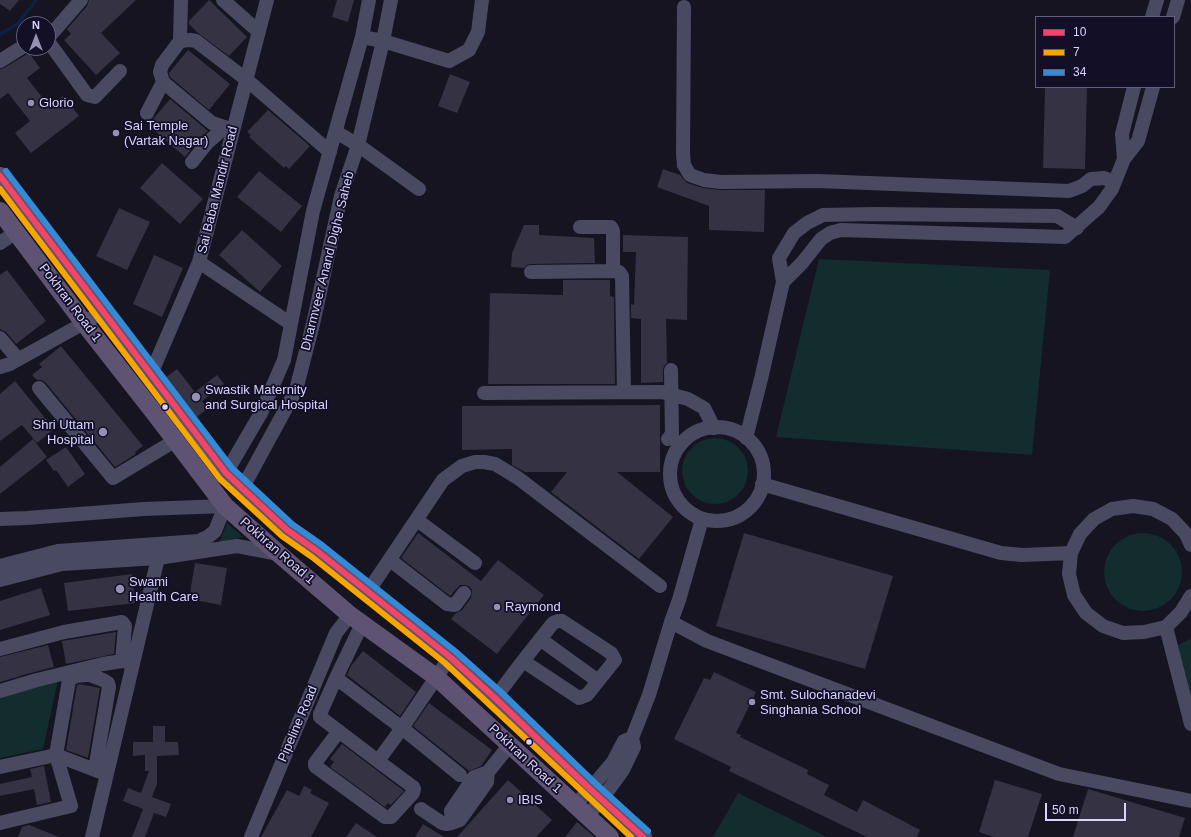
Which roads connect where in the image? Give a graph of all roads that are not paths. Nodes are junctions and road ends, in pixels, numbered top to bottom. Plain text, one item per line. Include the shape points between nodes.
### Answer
1 (81, 0) edge
2 (181, 0) edge
3 (223, 0) edge
4 (267, 0) edge
5 (369, 0) edge
6 (391, 0) edge
7 (482, 0) edge
8 (1157, 0) edge
9 (1178, 0) edge
10 (684, 6) dead end
11 (1152, 16) edge
12 (1173, 16) edge
13 (56, 30) edge
14 (259, 32) junction
15 (362, 37) junction
16 (180, 41) junction
17 (383, 41) junction
18 (56, 50) edge
19 (16, 51) edge
20 (0, 61) edge
21 (120, 71) dead end
22 (247, 80) junction
23 (163, 82) junction
24 (1134, 88) edge
25 (1153, 88) edge
26 (147, 113) dead end
27 (228, 129) junction
28 (336, 132) junction
29 (358, 145) junction
30 (330, 152) junction
31 (1124, 159) junction
32 (192, 162) dead end
33 (0, 176) edge
34 (1114, 182) junction
35 (419, 189) dead end
36 (0, 212) edge
37 (580, 227) dead end
38 (1077, 228) junction
39 (16, 232) junction
40 (0, 243) edge
41 (199, 262) junction
42 (531, 272) dead end
43 (613, 272) junction
44 (783, 282) junction
45 (103, 311) junction
46 (84, 323) junction
47 (291, 324) junction
48 (0, 338) edge
49 (18, 359) junction
50 (0, 367) edge
51 (671, 370) dead end
52 (151, 374) junction
53 (39, 388) dead end
54 (624, 392) junction
55 (484, 393) dead end
56 (672, 394) junction
57 (714, 428) junction
58 (746, 438) junction
59 (668, 439) dead end
60 (176, 440) junction
61 (226, 473) junction
62 (762, 484) junction
63 (242, 489) junction
64 (225, 506) junction
65 (0, 519) edge
66 (702, 519) junction
67 (417, 520) junction
68 (159, 544) junction
69 (1191, 545) edge
70 (1071, 553) junction
71 (279, 554) junction
72 (158, 558) junction
73 (390, 560) junction
74 (475, 563) dead end
75 (0, 566) edge
76 (0, 580) edge
77 (660, 586) dead end
78 (362, 588) junction
79 (464, 593) dead end
80 (1191, 596) edge
81 (352, 616) junction
82 (671, 622) junction
83 (1166, 627) junction
84 (540, 640) junction
85 (0, 649) edge
86 (450, 657) junction
87 (523, 661) junction
88 (128, 662) junction
89 (436, 677) junction
90 (336, 678) junction
91 (598, 681) junction
92 (0, 691) edge
93 (495, 698) junction
94 (1191, 724) edge
95 (402, 728) junction
96 (339, 731) junction
97 (509, 746) junction
98 (56, 755) junction
99 (378, 761) junction
100 (0, 767) edge
101 (101, 772) junction
102 (460, 776) dead end
103 (596, 794) junction
104 (1191, 802) edge
105 (421, 809) dead end
106 (581, 811) junction
107 (0, 823) edge
108 (608, 836) edge
109 (92, 837) edge
110 (251, 837) edge
111 (643, 837) edge

1 - 13 street
2 - 16 street
3 - 14 street
4 - 14 street, Sai Baba Mandir Road
5 - 15 street, Dharmveer Anand Dighe Saheb
6 - 17 street, Dharmveer Anand Dighe Saheb
7 - 17 street via 478,32 469,50 449,61
8 - 11 street
9 - 12 street
10 - 34 street via 683,154 684,165 690,175 721,182 818,181 1068,191 1082,186 1091,179 1104,178
14 - 22 street, Sai Baba Mandir Road
15 - 17 street
15 - 28 street, Dharmveer Anand Dighe Saheb
16 - 22 street via 196,42
16 - 23 street via 162,65 160,72
17 - 29 street, Dharmveer Anand Dighe Saheb
18 - 21 street via 87,95 95,97
19 - 20 street
22 - 27 street, Sai Baba Mandir Road
22 - 30 street
23 - 26 street
23 - 27 street via 212,123
24 - 31 street via 1122,134
25 - 31 street via 1138,141
27 - 32 street via 207,143
27 - 41 street, Sai Baba Mandir Road
28 - 29 street
28 - 30 street, Dharmveer Anand Dighe Saheb
29 - 35 street
29 - 63 street, Dharmveer Anand Dighe Saheb via 341,196 296,390
30 - 47 street, Dharmveer Anand Dighe Saheb via 313,211
31 - 34 street
33 - 45 main road, Pokhran Road 1
34 - 38 street via 1100,207
36 - 39 main road, Pokhran Road 1
37 - 43 street via 611,227
38 - 44 street via 1065,237 841,230 821,238
38 - 44 street via 1057,216 823,215 806,222 794,233 779,258
39 - 40 street
39 - 46 main road, Pokhran Road 1
41 - 47 street
41 - 52 street, Sai Baba Mandir Road
42 - 43 street
43 - 54 street via 619,272 622,276
44 - 58 street
45 - 46 street
45 - 52 main road, Pokhran Road 1
46 - 49 street
46 - 60 main road, Pokhran Road 1
47 - 61 street, Dharmveer Anand Dighe Saheb via 284,360 270,393
48 - 49 street
49 - 50 street
51 - 56 street
52 - 61 main road, Pokhran Road 1
53 - 60 street via 113,478
54 - 55 street
54 - 56 street
56 - 57 street via 704,408
56 - 59 street via 672,434
57 - 58 street via 739,432
57 - 66 street via 697,432 683,442 673,456 670,473 672,490 681,505
58 - 62 street via 761,459
60 - 64 main road, Pokhran Road 1
61 - 63 main road, Pokhran Road 1
62 - 66 street via 756,500 740,514 728,520
62 - 70 street via 1001,553
63 - 78 main road, Pokhran Road 1 via 287,530
64 - 65 street
64 - 68 street via 215,531 209,536 199,541
64 - 71 main road, Pokhran Road 1
66 - 82 street
67 - 73 street
67 - 74 street
67 - 77 street via 443,480 462,466 475,462 495,464 518,478
68 - 72 street
68 - 75 street via 58,550
69 - 70 street via 1186,534 1172,519 1153,509 1133,506 1112,509 1094,519 1080,534
70 - 83 street via 1069,574 1074,595 1091,617 1103,626 1123,633
71 - 72 street via 237,546
71 - 81 main road, Pokhran Road 1
72 - 76 street via 62,564
72 - 88 street
73 - 78 street
73 - 79 street via 447,604 455,605
78 - 86 main road, Pokhran Road 1
80 - 83 street via 1181,612
81 - 89 main road, Pokhran Road 1
81 - 90 street
81 - 110 street, Pipeline Road via 336,633
82 - 103 street via 649,695 632,738 624,741
82 - 104 street via 707,641 1059,774
83 - 94 street
84 - 87 street
84 - 91 street
84 - 91 street via 553,623 562,621 611,653 614,660
85 - 88 street via 64,632 122,622 125,626
86 - 89 street
86 - 93 main road, Pokhran Road 1
87 - 91 street via 579,698 587,695
87 - 93 street
88 - 92 street via 103,664
88 - 101 street
89 - 95 street
89 - 97 main road, Pokhran Road 1
90 - 95 street
90 - 96 street via 320,714 322,720
93 - 103 main road, Pokhran Road 1
95 - 99 street
95 - 102 street
96 - 99 street
96 - 99 street via 315,766 388,818 414,789
97 - 105 street via 488,772 474,777 452,811 452,823 442,823
97 - 106 main road, Pokhran Road 1
98 - 100 street
98 - 101 street
98 - 101 street via 69,680 76,676 96,677 108,683 109,687
98 - 107 street via 71,806
101 - 109 street
103 - 106 street
103 - 111 main road, Pokhran Road 1
106 - 108 main road, Pokhran Road 1

